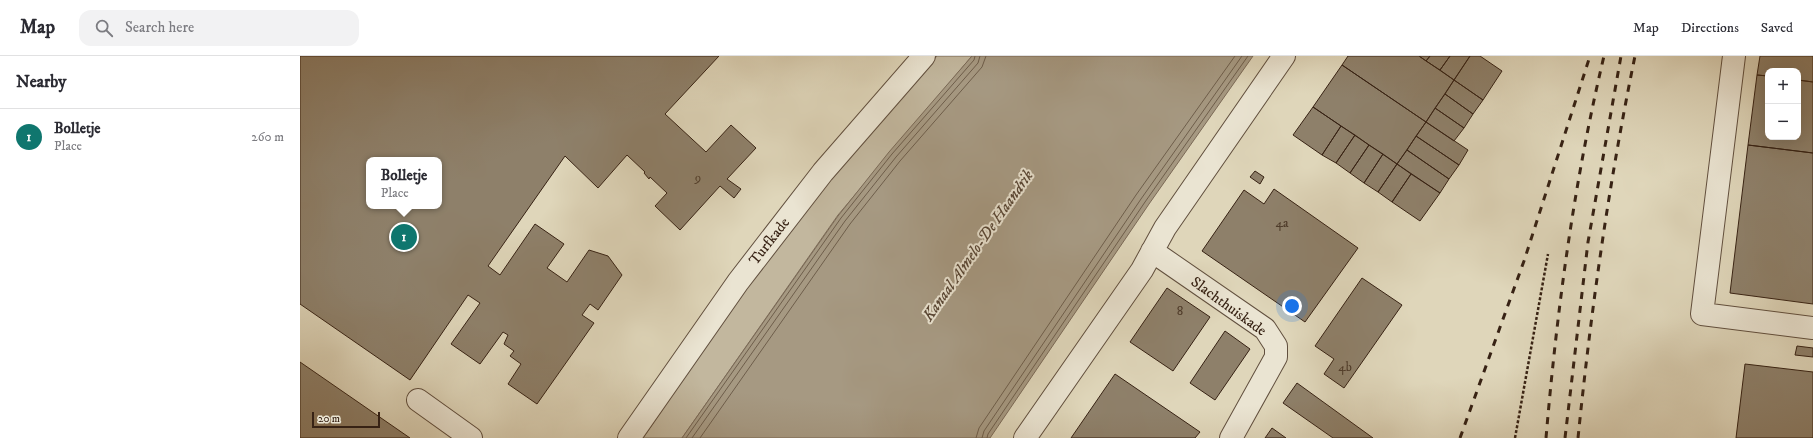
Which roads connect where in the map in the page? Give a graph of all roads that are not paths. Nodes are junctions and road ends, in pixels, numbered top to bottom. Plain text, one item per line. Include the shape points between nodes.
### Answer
1 (924, 56) edge
2 (1284, 56) edge
3 (1734, 56) edge
4 (1152, 251) junction
5 (1813, 328) edge
6 (418, 400) dead end
7 (471, 438) edge
8 (629, 438) edge
9 (1025, 438) edge
10 (1231, 438) edge

1 - 8 street, Turfkade via 813,184 738,282
2 - 4 street via 1165,228
3 - 5 street via 1702,314
4 - 9 street via 1142,270
4 - 10 street, Slachthuiskade via 1265,329 1276,346 1276,357
6 - 7 street

